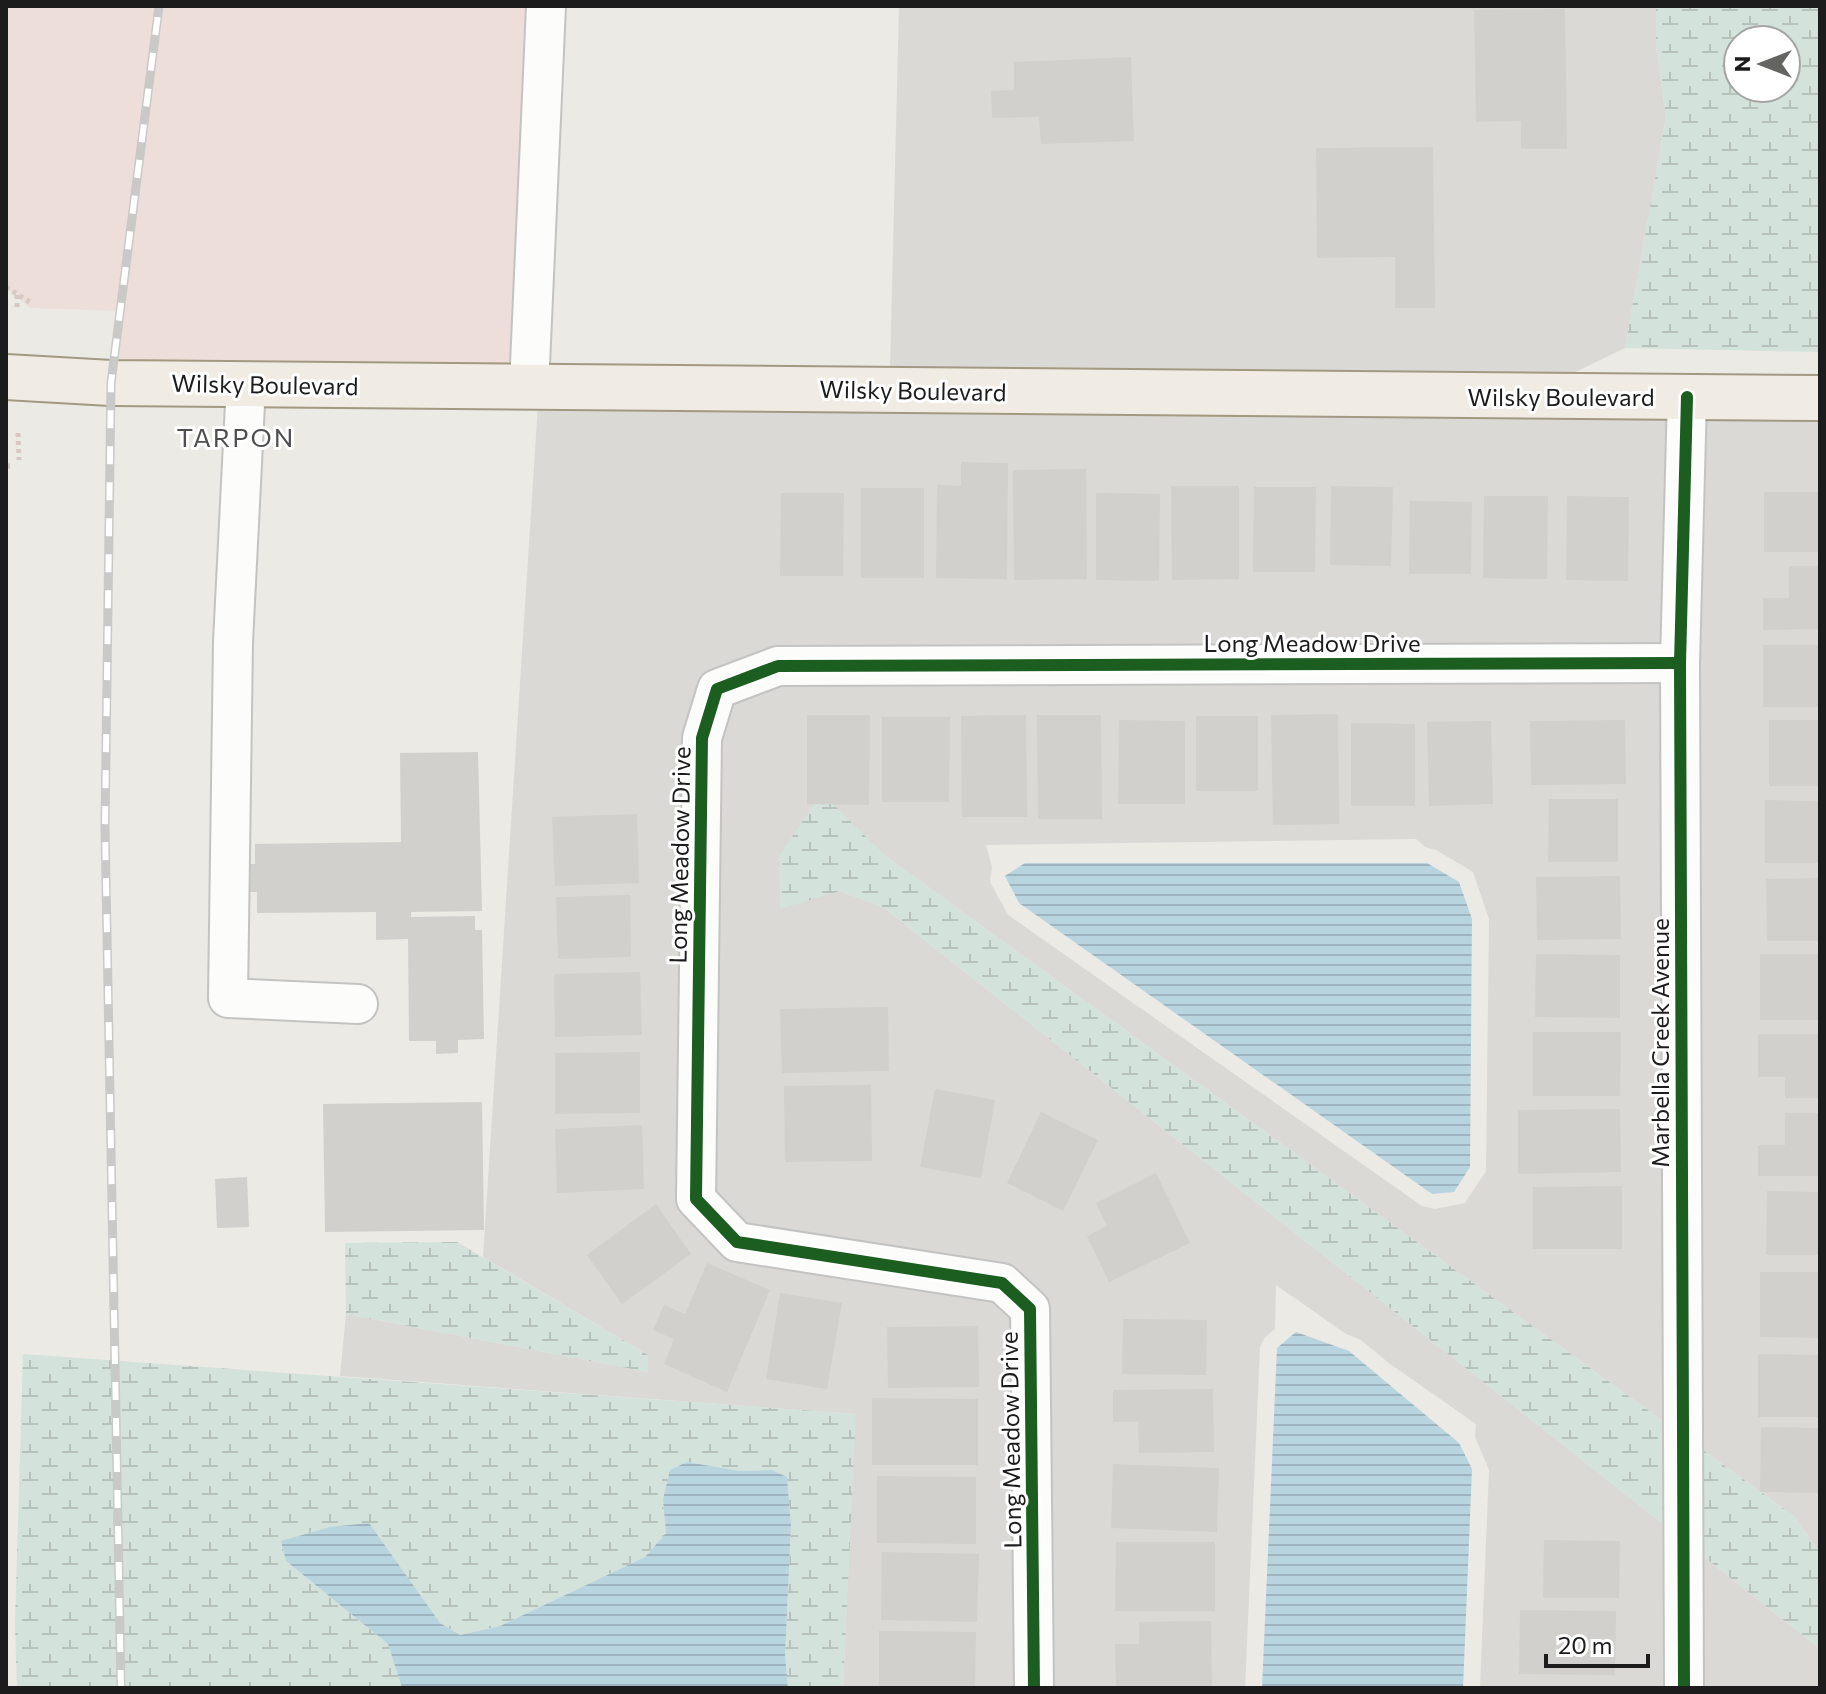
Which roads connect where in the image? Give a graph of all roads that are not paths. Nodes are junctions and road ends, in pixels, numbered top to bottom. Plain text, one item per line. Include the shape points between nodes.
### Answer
1 (541, 14) edge
2 (6, 377) edge
3 (246, 384) junction
4 (529, 387) junction
5 (1687, 397) junction
6 (1820, 398) edge
7 (1680, 663) junction
8 (358, 1004) dead end
9 (1034, 1688) edge
10 (1684, 1688) edge

1 - 4 street
2 - 3 main road, Wilsky Boulevard
3 - 4 main road, Wilsky Boulevard
3 - 8 street via 233,642 228,998
4 - 5 main road, Wilsky Boulevard
5 - 6 main road, Wilsky Boulevard
5 - 7 street, Marbella Creek Avenue
7 - 9 street, Long Meadow Drive via 778,666 717,689 702,738 696,1199 737,1242 1002,1283 1030,1309
7 - 10 street, Marbella Creek Avenue

